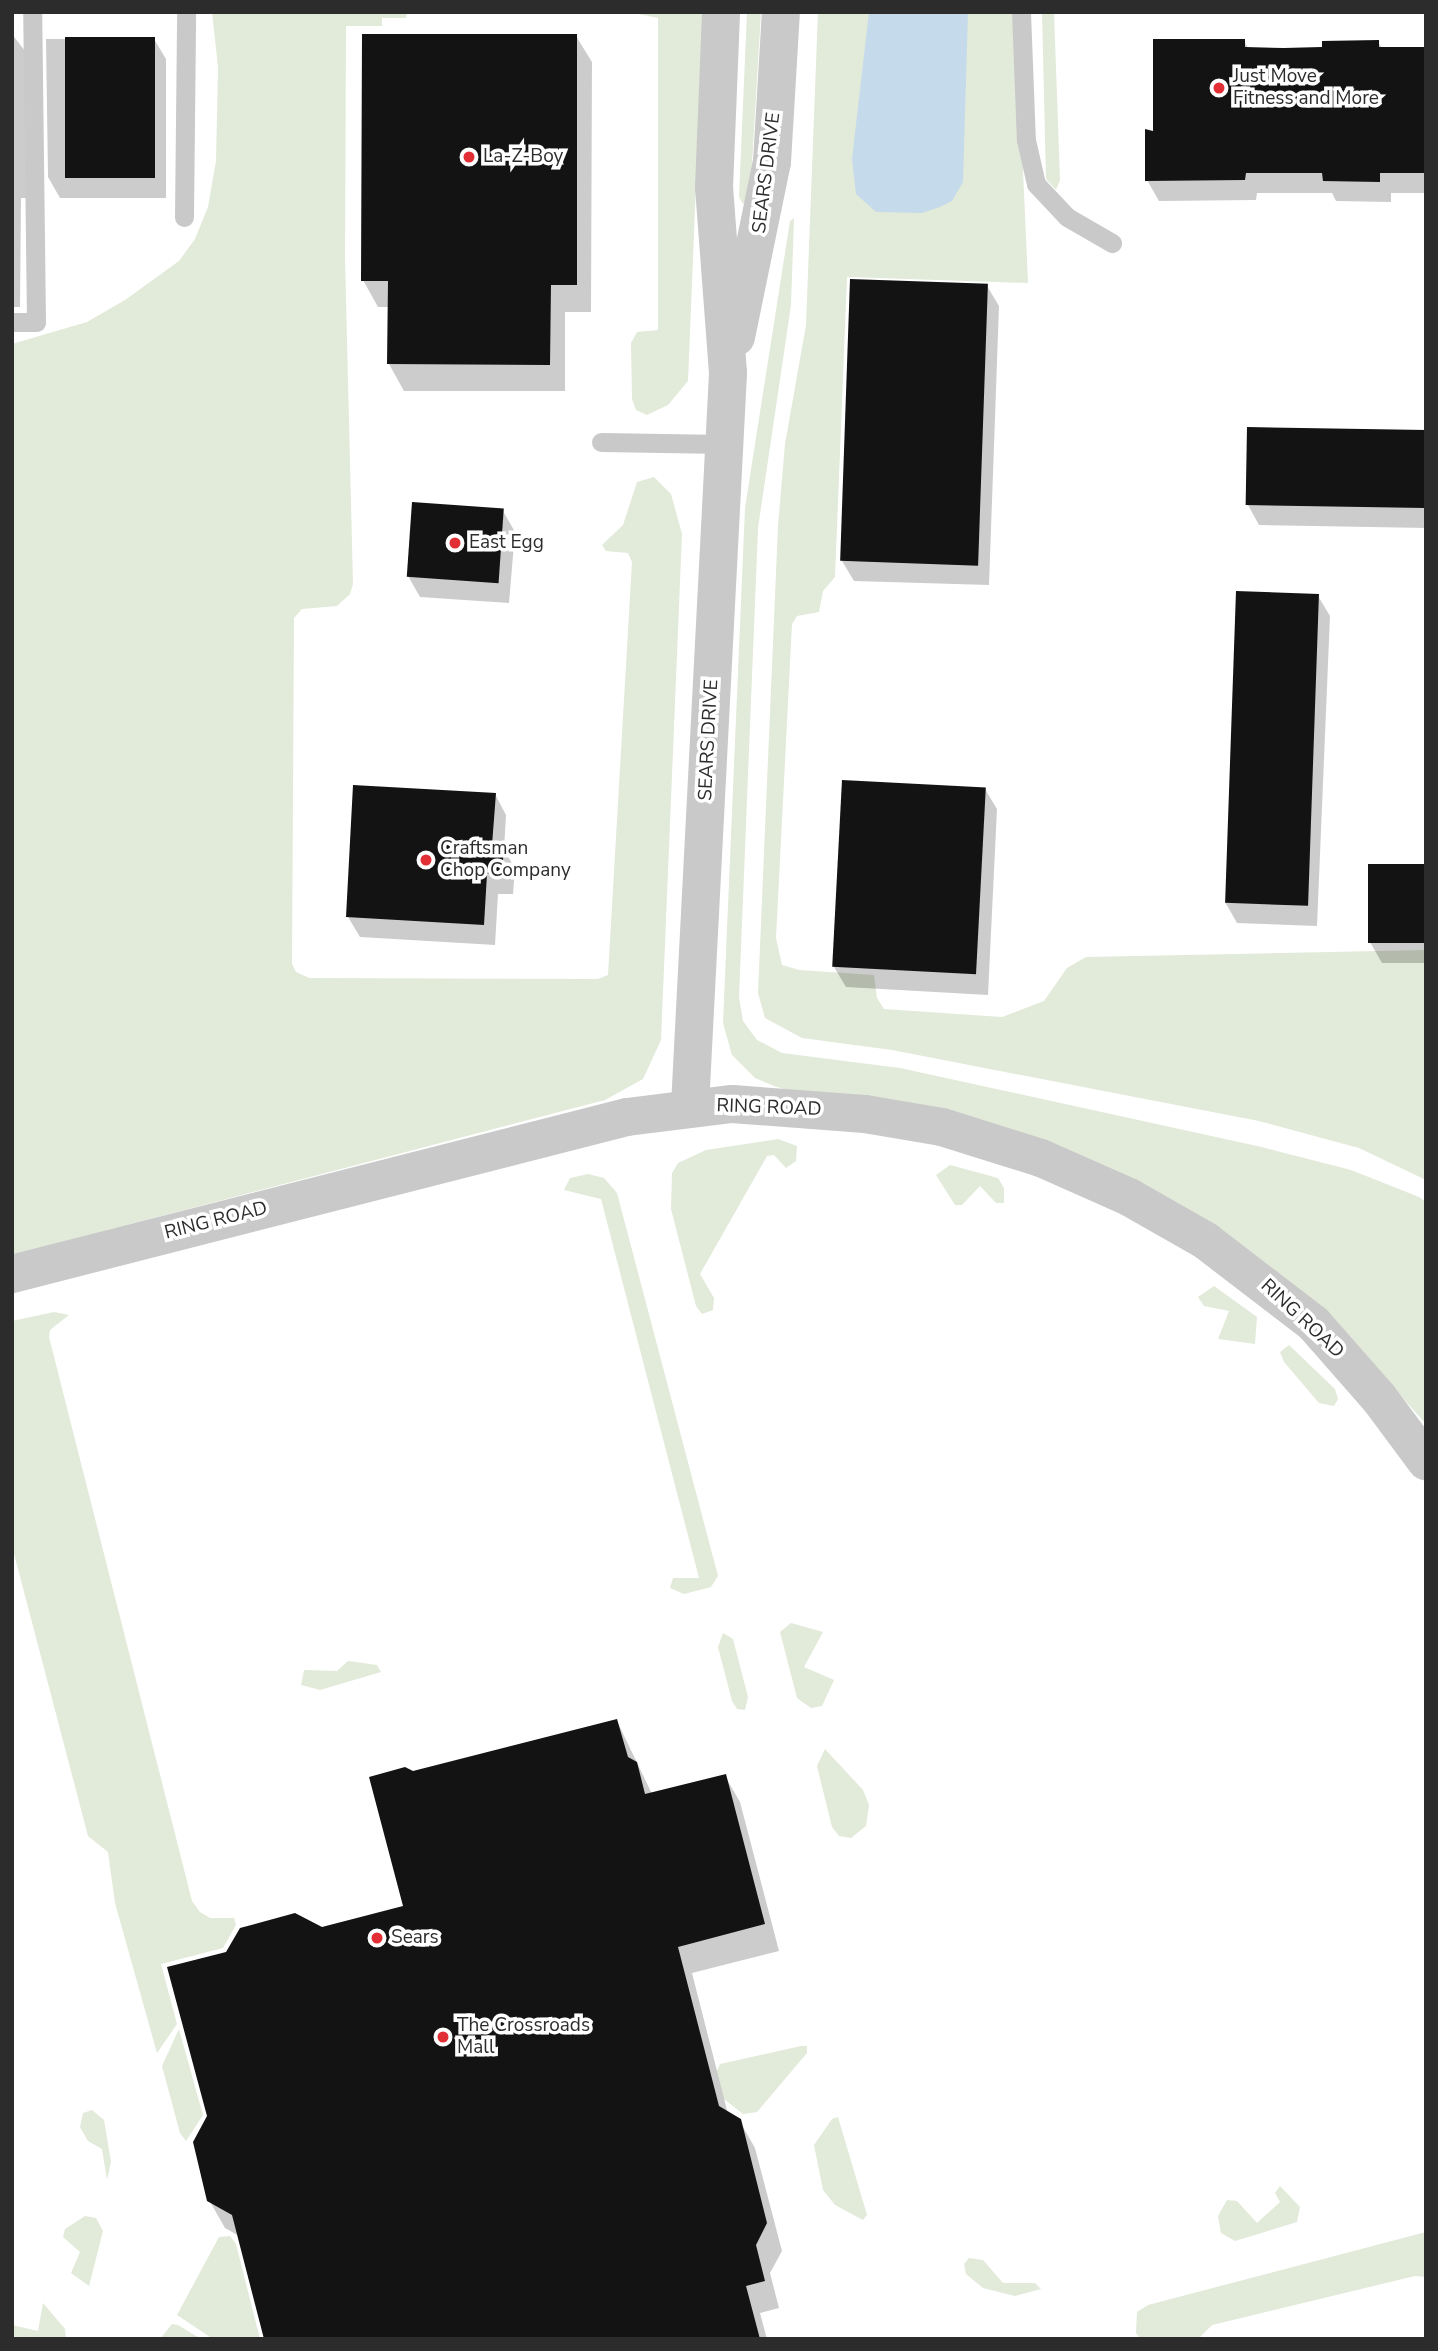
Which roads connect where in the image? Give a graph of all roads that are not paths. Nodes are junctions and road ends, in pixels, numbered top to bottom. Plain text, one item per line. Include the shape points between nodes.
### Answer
1 (32, 12) edge
2 (186, 12) edge
3 (721, 12) edge
4 (780, 12) edge
5 (1021, 12) edge
6 (184, 217) dead end
7 (1112, 243) dead end
8 (12, 322) edge
9 (728, 373) junction
10 (601, 442) dead end
11 (724, 443) junction
12 (690, 1106) junction
13 (12, 1274) edge
14 (1426, 1461) edge

1 - 8 lane via 36,322
2 - 6 lane
3 - 9 street, SEARS DRIVE via 714,188
4 - 9 street, SEARS DRIVE via 770,175
5 - 7 lane via 1026,140 1036,184 1067,217
9 - 11 street, SEARS DRIVE
10 - 11 lane
11 - 12 street, SEARS DRIVE
12 - 13 street, RING ROAD via 580,1127
12 - 14 street, RING ROAD via 775,1105 942,1127 1041,1158 1109,1188 1206,1241 1289,1302 1362,1377

